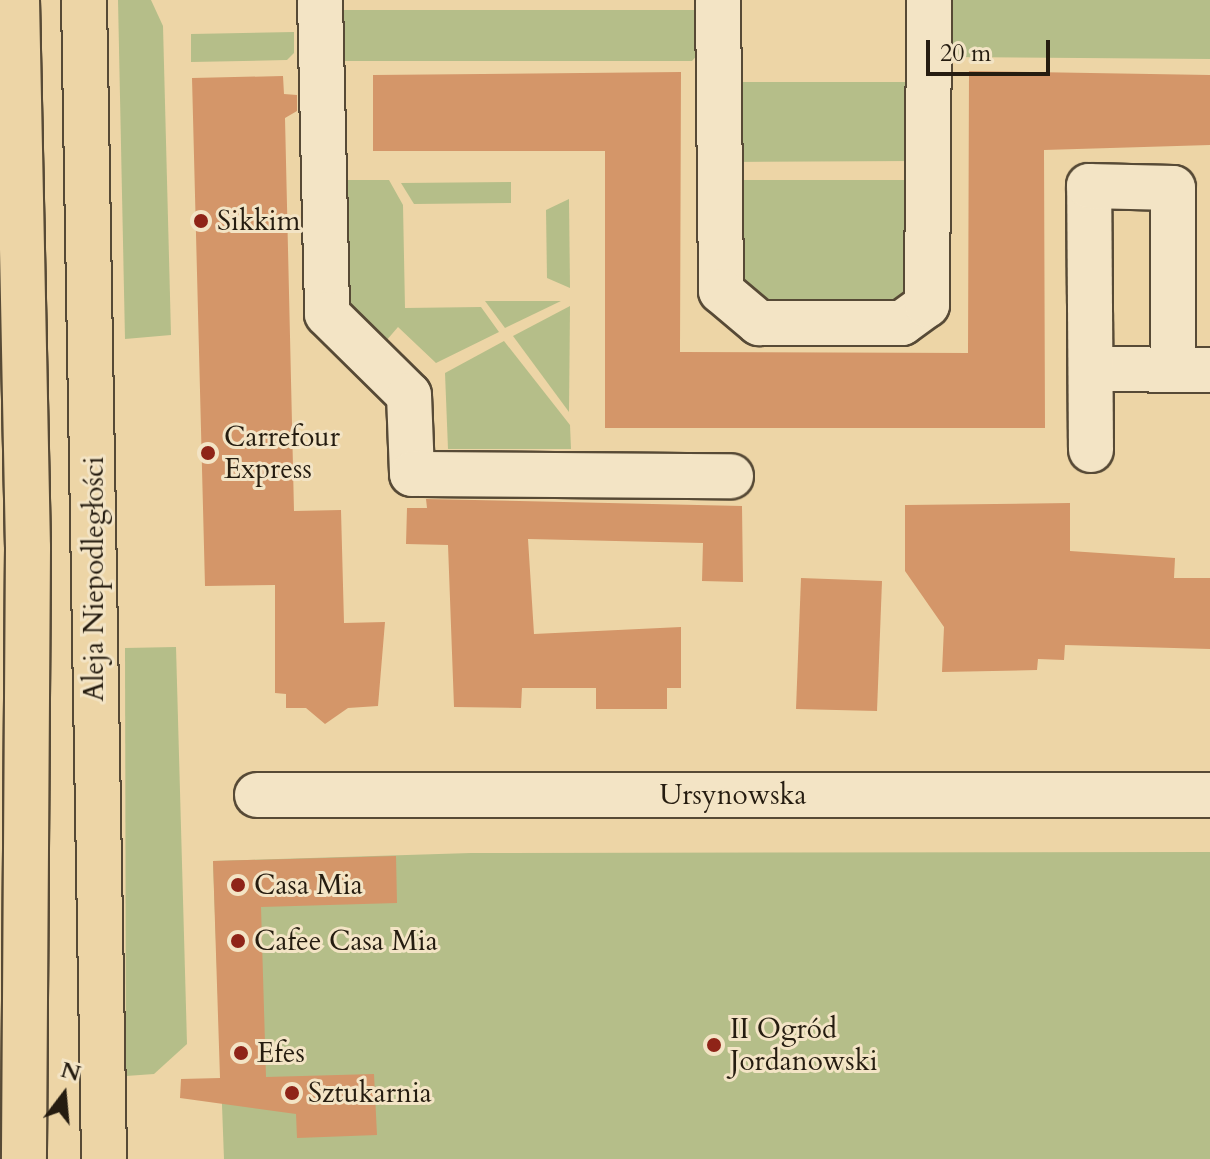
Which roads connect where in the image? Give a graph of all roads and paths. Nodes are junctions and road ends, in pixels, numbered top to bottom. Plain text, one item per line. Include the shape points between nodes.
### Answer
1 (17, 0) edge
2 (84, 0) edge
3 (320, 0) edge
4 (718, 0) edge
5 (929, 0) edge
6 (1091, 369) junction
7 (1191, 370) edge
8 (1091, 450) dead end
9 (731, 476) dead end
10 (257, 795) dead end
11 (1210, 795) edge
12 (24, 1159) edge
13 (104, 1159) edge

1 - 12 main road via 28,548
2 - 13 main road, Aleja Niepodległości
3 - 9 street via 327,314 409,395 412,474
4 - 5 street via 721,291 759,323 913,321 927,305
6 - 7 street
6 - 7 street via 1089,186 1173,188
6 - 8 street
10 - 11 street, Ursynowska

